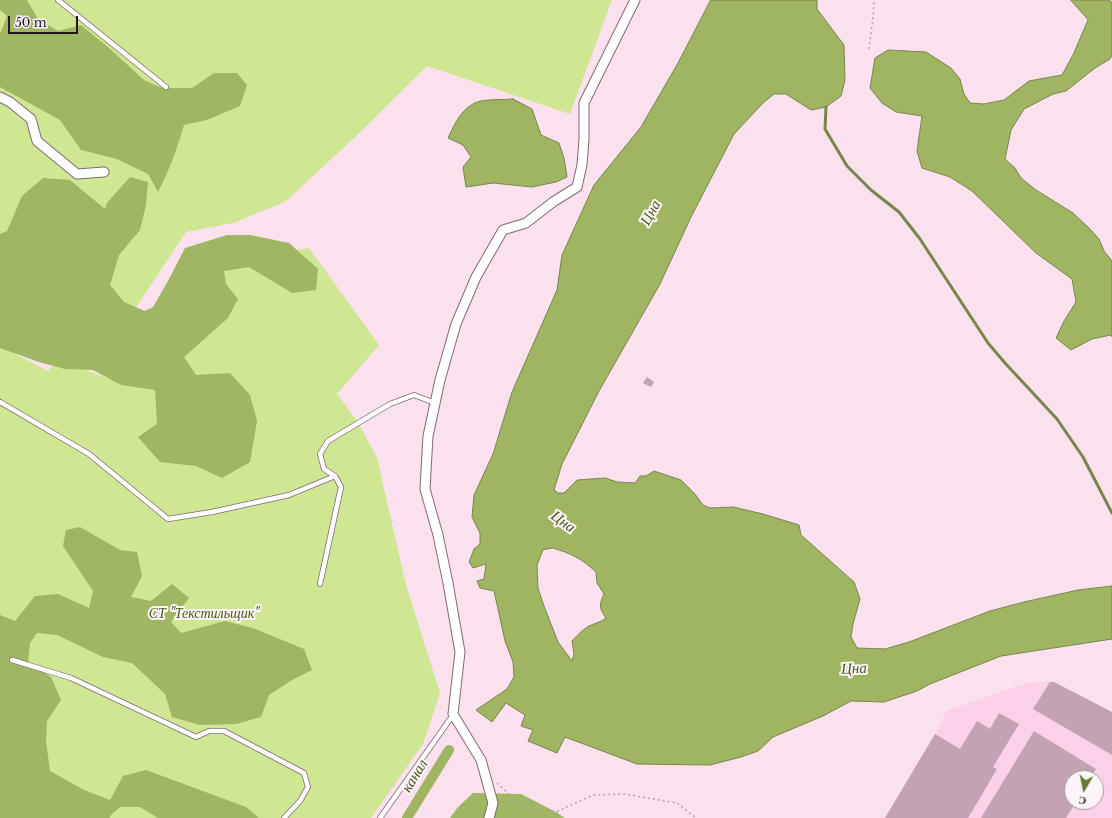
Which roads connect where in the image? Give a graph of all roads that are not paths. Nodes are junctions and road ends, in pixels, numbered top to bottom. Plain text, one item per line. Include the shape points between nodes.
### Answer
1 (58, 0) edge
2 (635, 0) edge
3 (166, 87) dead end
4 (0, 97) edge
5 (104, 172) dead end
6 (0, 402) edge
7 (435, 403) junction
8 (335, 476) junction
9 (320, 584) dead end
10 (12, 660) dead end
11 (453, 714) junction
12 (284, 818) edge
13 (380, 818) edge
14 (489, 818) edge

1 - 3 lane
2 - 7 street via 584,102 582,165 577,187 526,223 503,230 476,277 456,324
4 - 5 street via 31,119 37,141 77,174
6 - 8 lane via 89,454 168,519 289,495
7 - 8 lane via 414,395 390,404 328,442 320,454 324,469
7 - 11 street via 428,436 425,489 439,541 460,652
8 - 9 lane via 341,487
10 - 12 lane via 71,678 196,737 209,731 224,731 304,772 308,787 300,801
11 - 13 lane
11 - 14 street via 481,760 493,803

